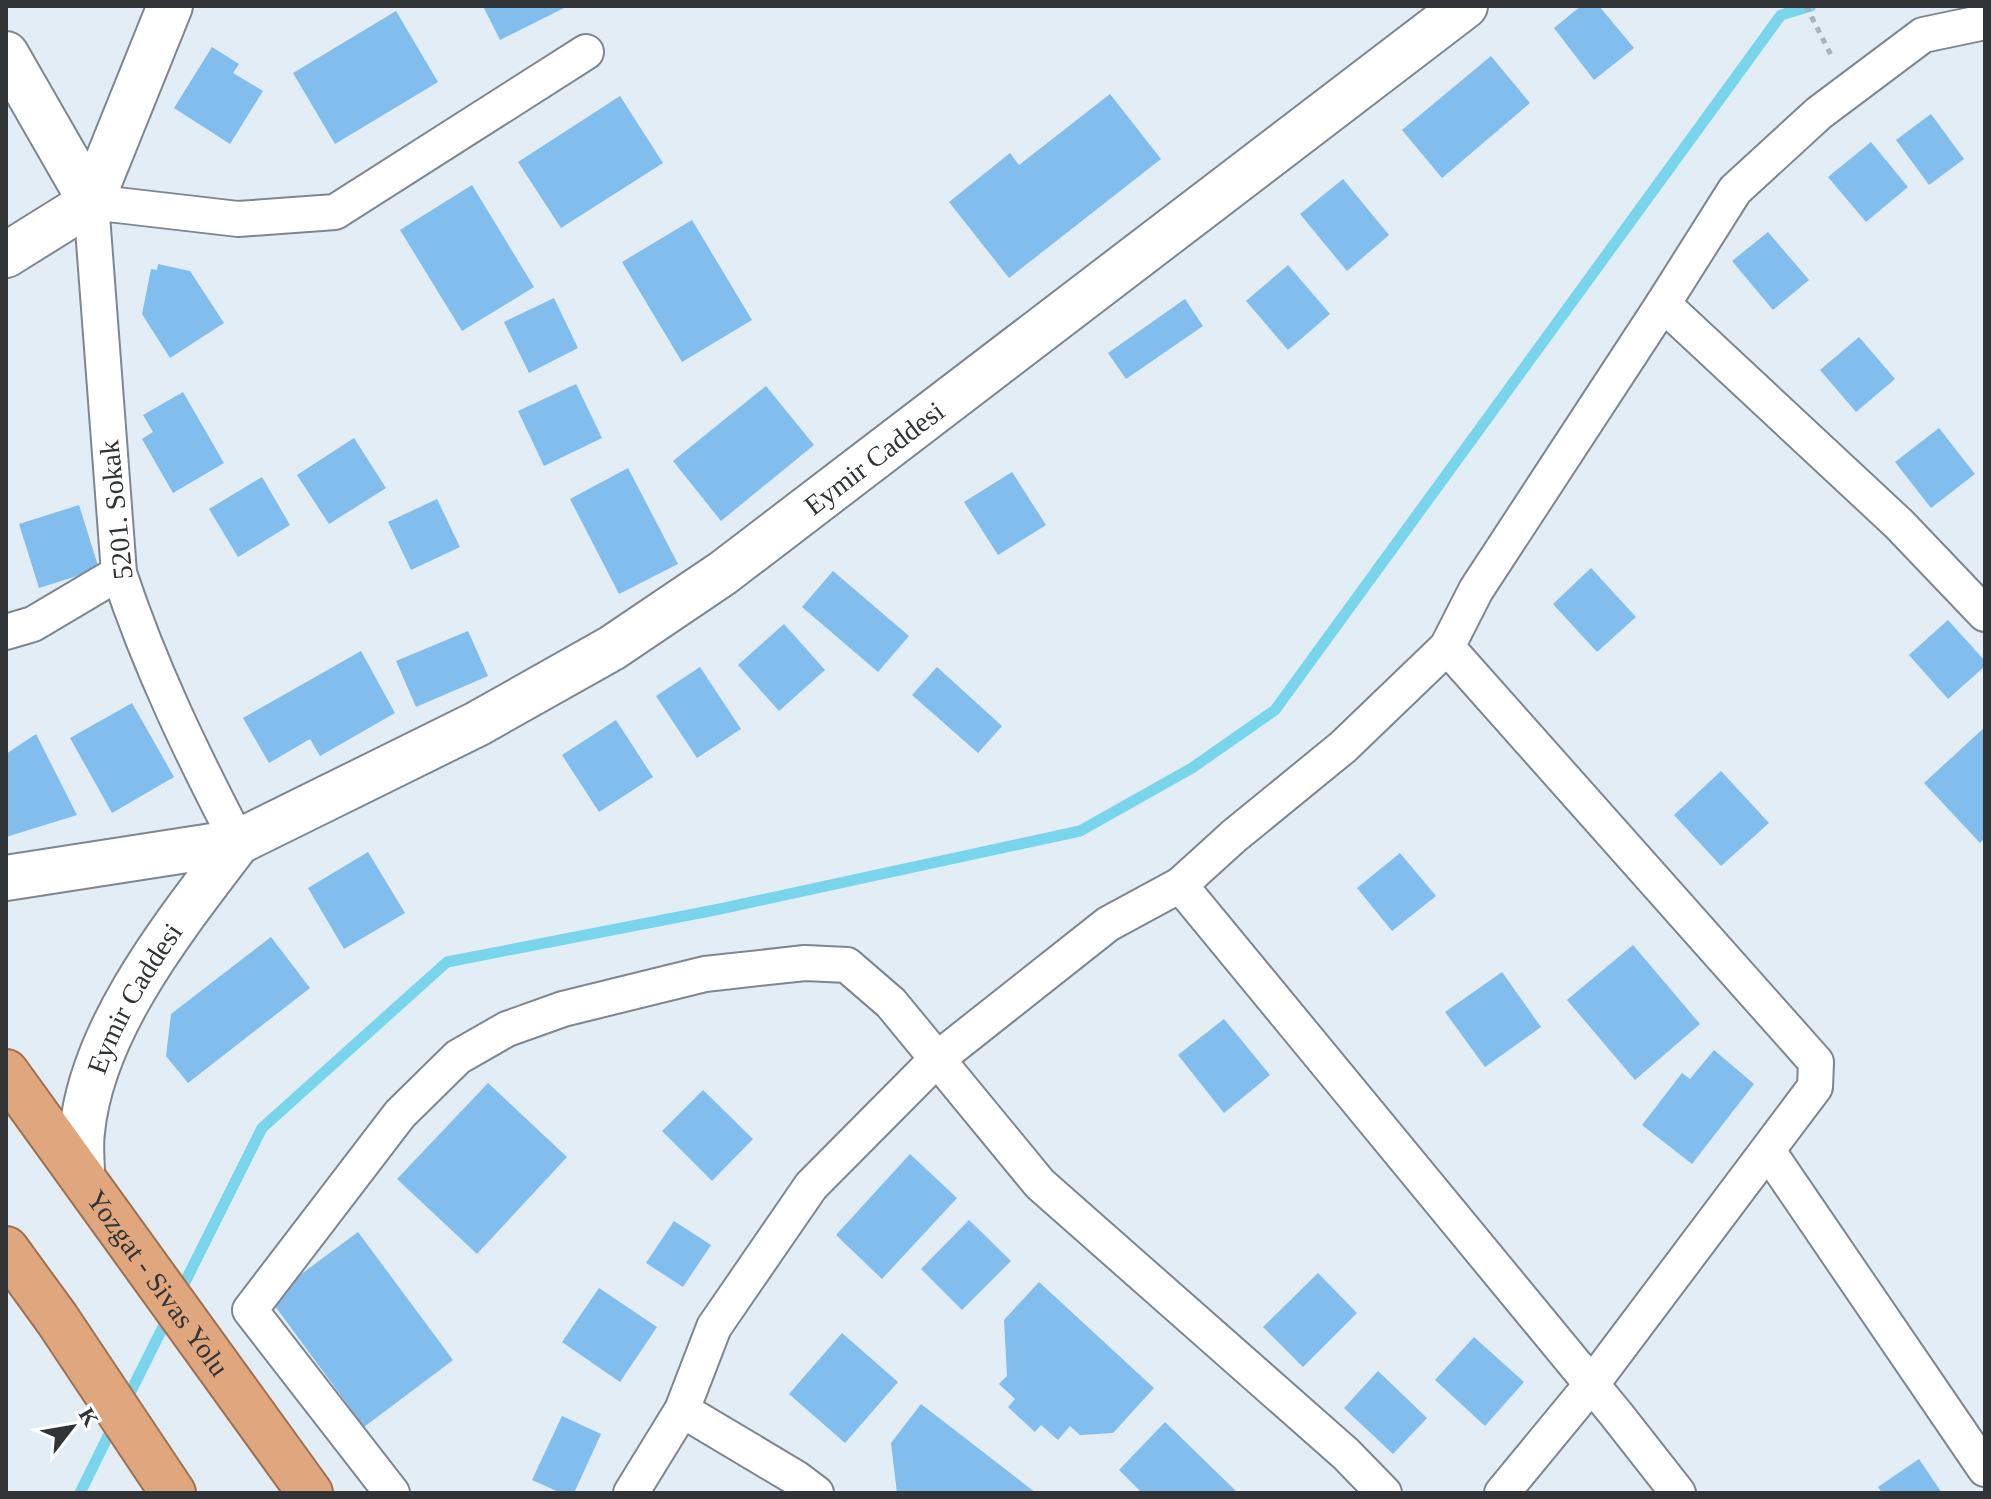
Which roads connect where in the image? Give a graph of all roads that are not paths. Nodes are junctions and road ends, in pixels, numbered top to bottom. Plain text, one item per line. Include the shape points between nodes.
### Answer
1 (170, 6) edge
2 (1465, 6) edge
3 (1985, 22) edge
4 (586, 52) dead end
5 (6, 54) edge
6 (91, 202) junction
7 (6, 255) edge
8 (1663, 304) junction
9 (119, 573) junction
10 (1985, 614) edge
11 (6, 632) edge
12 (1447, 647) junction
13 (238, 842) junction
14 (6, 878) edge
15 (1180, 885) junction
16 (936, 1060) junction
17 (6, 1072) edge
18 (1768, 1151) junction
19 (82, 1175) junction
20 (6, 1249) edge
21 (1591, 1385) junction
22 (682, 1410) junction
23 (1985, 1469) edge
24 (166, 1482) edge
25 (310, 1493) edge
26 (392, 1493) edge
27 (631, 1493) edge
28 (816, 1493) edge
29 (1384, 1493) edge
30 (1502, 1493) edge
31 (1678, 1493) edge

1 - 6 main road
2 - 13 main road, Eymir Caddesi via 723,573 612,648 491,716
3 - 8 street via 1923,35 1819,113 1735,190
4 - 6 street via 335,212 238,219
5 - 6 main road
6 - 7 main road
6 - 9 street, 5201. Sokak
8 - 10 street via 1899,524
8 - 12 street via 1476,590
9 - 11 street via 33,624
9 - 13 street, 5201. Sokak via 161,685
12 - 15 street via 1343,747
12 - 18 street via 1816,1062 1815,1087
13 - 14 main road, Eymir Caddesi
13 - 19 main road, Eymir Caddesi via 111,1029 87,1100
15 - 16 street via 1108,924
15 - 21 street
16 - 22 street via 811,1186 714,1327
16 - 26 street via 891,1003 847,965 805,963 705,974 563,1009 507,1029 458,1057 400,1114 250,1310
16 - 29 street via 1040,1184
17 - 19 highway, Yozgat - Sivas Yolu
18 - 21 street
18 - 23 street
19 - 25 highway, Yozgat - Sivas Yolu
20 - 24 highway
21 - 30 street
21 - 31 street
22 - 27 street
22 - 28 street

